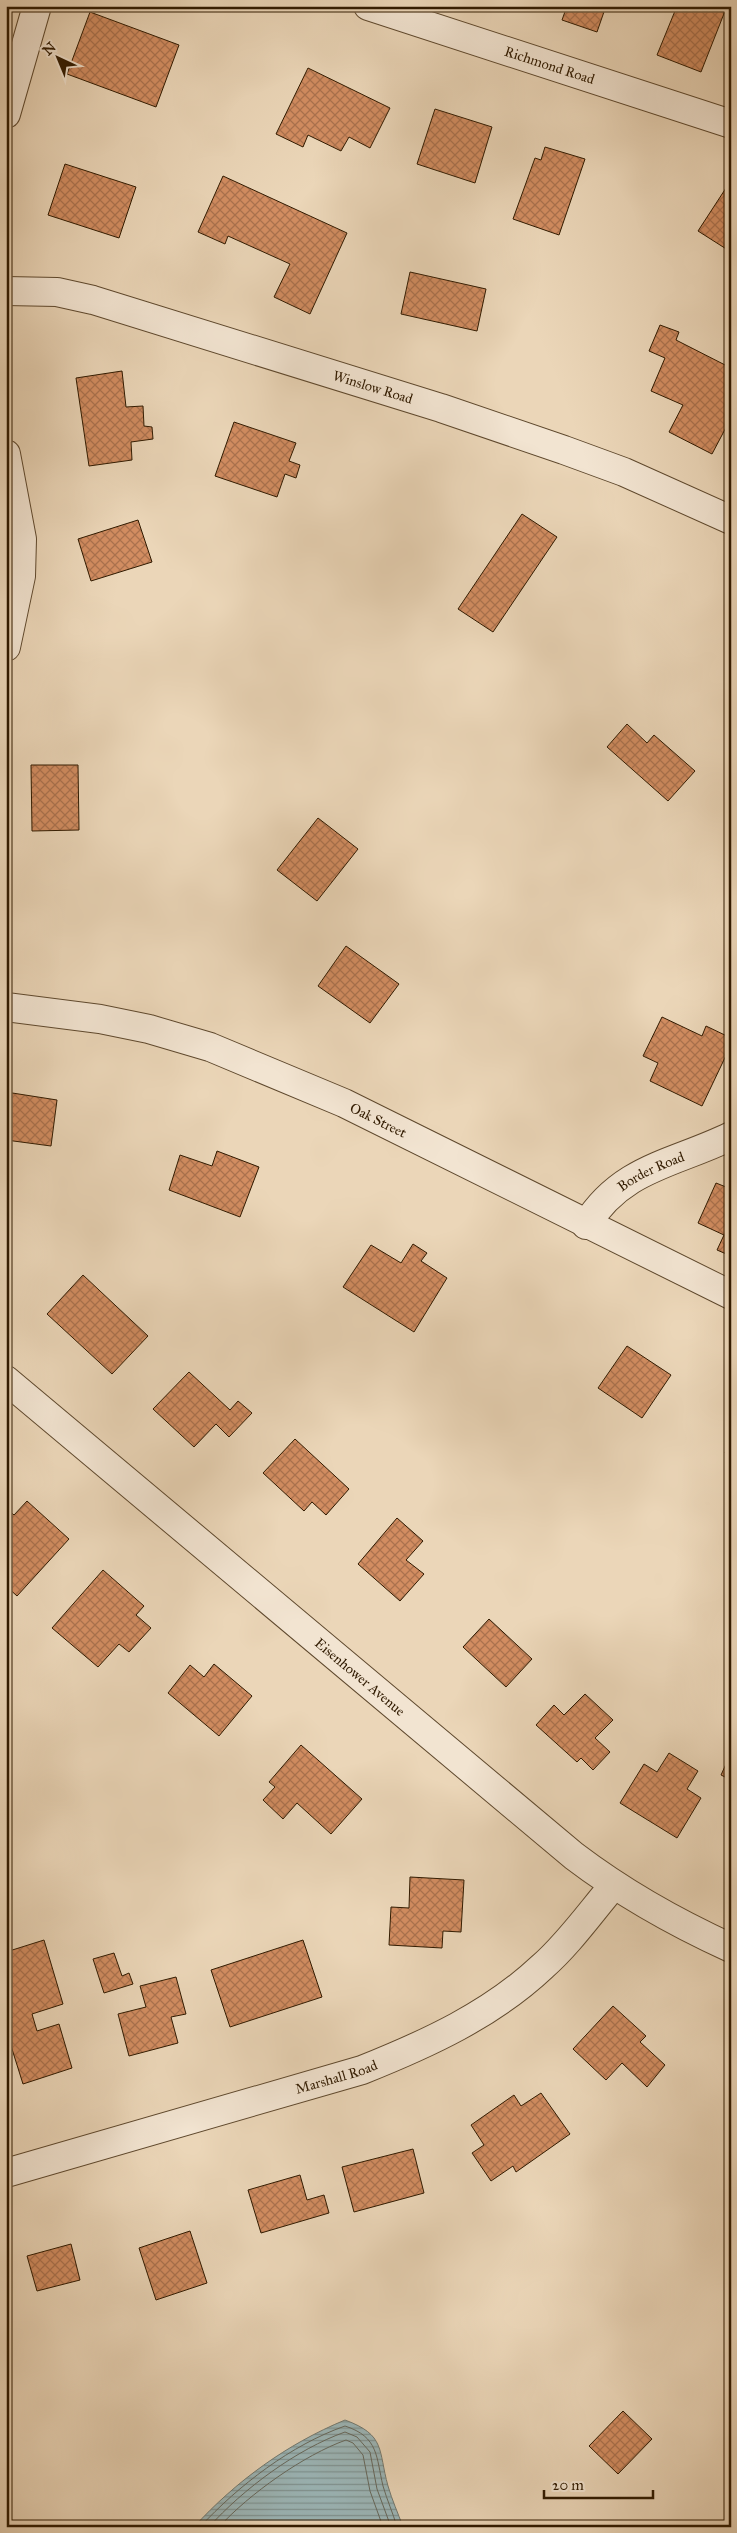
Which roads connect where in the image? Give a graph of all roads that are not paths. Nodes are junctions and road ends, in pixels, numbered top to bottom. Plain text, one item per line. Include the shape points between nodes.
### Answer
1 (37, 6) edge
2 (368, 6) edge
3 (6, 114) edge
4 (731, 124) edge
5 (6, 291) edge
6 (6, 454) edge
7 (731, 520) edge
8 (6, 647) edge
9 (6, 1007) edge
10 (731, 1136) edge
11 (586, 1225) junction
12 (731, 1295) edge
13 (6, 1380) edge
14 (613, 1886) junction
15 (731, 1948) edge
16 (6, 2174) edge

1 - 3 street
2 - 4 street, Richmond Road
5 - 7 street, Winslow Road via 57,292 93,300 432,405 624,472
6 - 8 street via 22,539 21,576
9 - 11 street, Oak Street via 110,1021 210,1048 344,1103
10 - 11 street, Border Road via 635,1176 596,1208
11 - 12 street, Oak Street
13 - 14 street, Eisenhower Avenue
14 - 15 street, Eisenhower Avenue via 653,1910
14 - 16 street, Marshall Road via 543,1966 491,2006 419,2047 362,2070

